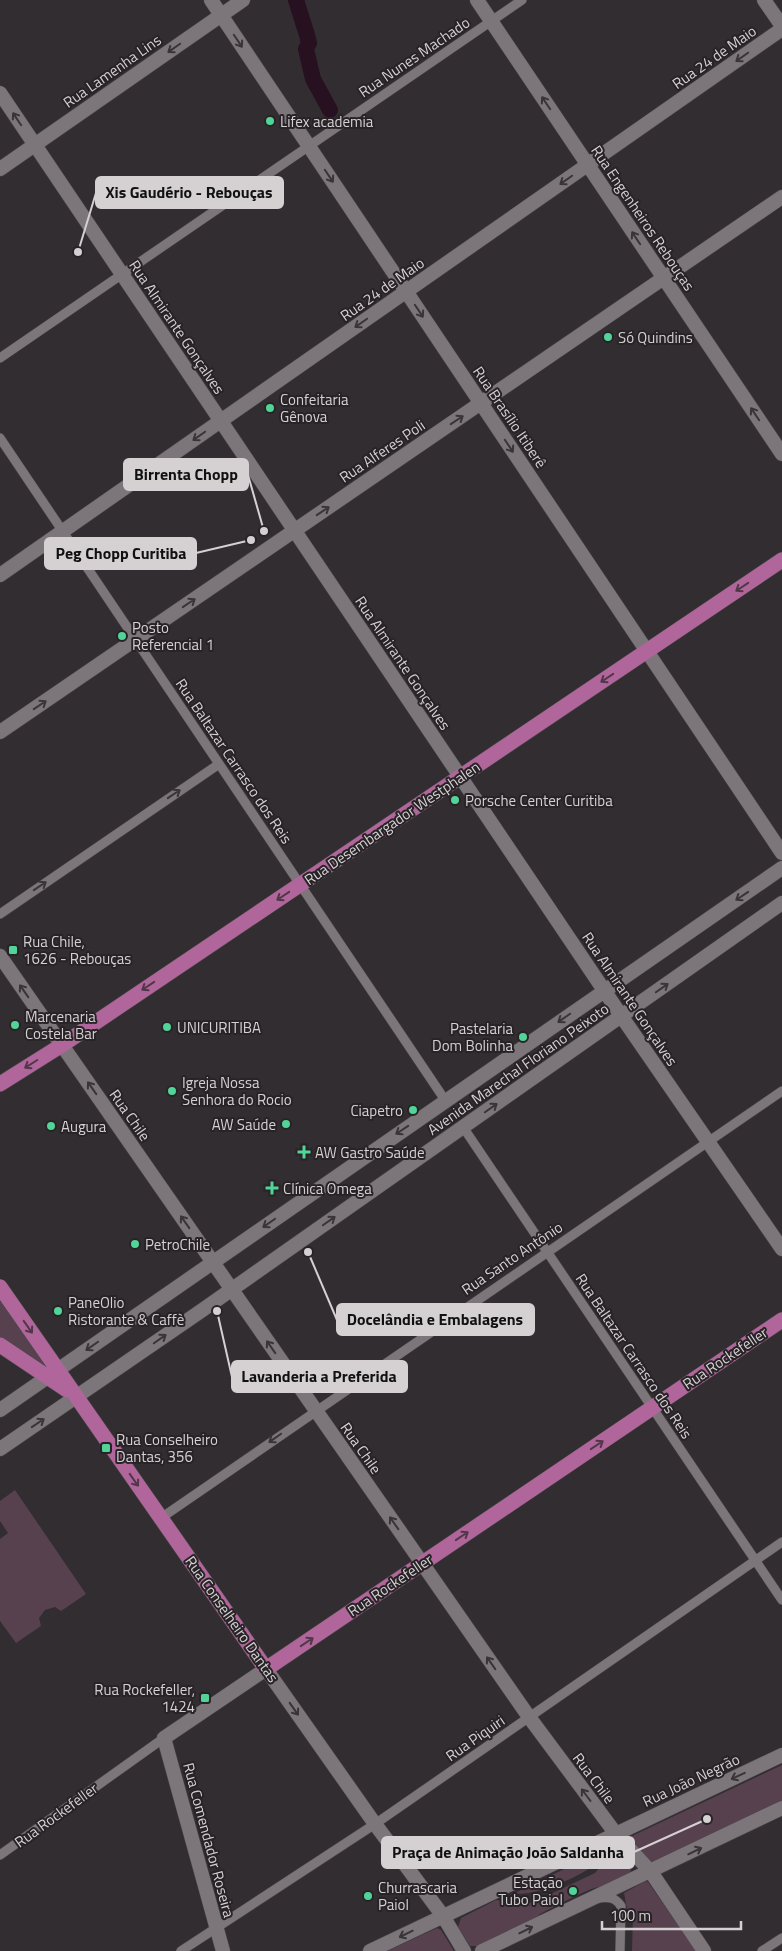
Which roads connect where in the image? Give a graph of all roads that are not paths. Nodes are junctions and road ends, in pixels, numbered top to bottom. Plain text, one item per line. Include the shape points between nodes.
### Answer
1 (211, 0) edge
2 (243, 0) edge
3 (476, 0) edge
4 (522, 0) edge
5 (764, 0) edge
6 (221, 15) junction
7 (491, 22) junction
8 (782, 28) edge
9 (0, 94) edge
10 (35, 145) junction
11 (309, 146) junction
12 (587, 165) junction
13 (0, 169) edge
14 (782, 197) edge
15 (122, 274) junction
16 (664, 278) junction
17 (406, 292) junction
18 (0, 358) edge
19 (481, 403) junction
20 (221, 421) junction
21 (0, 438) edge
22 (782, 454) edge
23 (63, 531) junction
24 (295, 531) junction
25 (782, 560) edge
26 (0, 575) edge
27 (136, 640) junction
28 (647, 651) junction
29 (0, 732) edge
30 (219, 764) junction
31 (460, 776) junction
32 (782, 853) edge
33 (782, 868) edge
34 (300, 884) junction
35 (782, 903) edge
36 (0, 914) edge
37 (0, 956) edge
38 (604, 990) junction
39 (622, 1017) junction
40 (62, 1045) junction
41 (0, 1084) edge
42 (782, 1091) edge
43 (445, 1100) junction
44 (463, 1127) junction
45 (708, 1142) junction
46 (782, 1249) edge
47 (546, 1251) junction
48 (212, 1262) junction
49 (0, 1287) edge
50 (231, 1289) junction
51 (782, 1320) edge
52 (0, 1345) edge
53 (52, 1373) junction
54 (76, 1397) junction
55 (652, 1408) junction
56 (0, 1410) edge
57 (315, 1410) junction
58 (0, 1448) edge
59 (161, 1518) junction
60 (782, 1542) edge
61 (755, 1561) junction
62 (422, 1564) junction
63 (782, 1600) edge
64 (266, 1669) junction
65 (529, 1718) junction
66 (164, 1738) junction
67 (782, 1755) edge
68 (782, 1808) edge
69 (375, 1824) junction
70 (616, 1834) junction
71 (0, 1855) edge
72 (651, 1872) junction
73 (591, 1899) junction
74 (443, 1916) junction
75 (216, 1927) junction
76 (782, 1938) edge
77 (181, 1951) edge
78 (223, 1951) edge
79 (370, 1951) edge
80 (464, 1951) edge
81 (482, 1951) edge
82 (620, 1951) edge
83 (704, 1951) edge
84 (762, 1951) edge

1 - 6 street, Rua Brasílio Itiberê
2 - 6 street, Rua Lamenha Lins
3 - 7 street, Rua Engenheiros Rebouças
4 - 7 street, Rua Nunes Machado
5 - 8 street
6 -> 10 street, Rua Lamenha Lins
6 -> 11 street, Rua Brasílio Itiberê
7 - 11 street, Rua Nunes Machado
12 -> 7 street, Rua Engenheiros Rebouças
8 -> 12 street, Rua 24 de Maio
10 -> 9 street, Rua Almirante Gonçalves
10 - 13 street, Rua Lamenha Lins
10 - 15 street, Rua Almirante Gonçalves
11 - 15 street, Rua Nunes Machado
11 -> 17 street, Rua Brasílio Itiberê
16 -> 12 street, Rua Engenheiros Rebouças
12 -> 17 street, Rua 24 de Maio
14 - 16 street, Rua Alferes Poli
15 - 18 street, Rua Nunes Machado
15 - 20 street, Rua Almirante Gonçalves
16 - 19 street, Rua Alferes Poli
22 -> 16 street, Rua Engenheiros Rebouças
17 -> 19 street, Rua Brasílio Itiberê
17 -> 20 street, Rua 24 de Maio
24 -> 19 street, Rua Alferes Poli
19 -> 28 street, Rua Brasílio Itiberê
20 -> 23 street, Rua 24 de Maio
20 - 24 street, Rua Almirante Gonçalves
21 - 23 street, Rua Baltazar Carrasco dos Reis
23 - 26 street, Rua 24 de Maio
23 - 27 street, Rua Baltazar Carrasco dos Reis
27 -> 24 street, Rua Alferes Poli
24 - 31 street, Rua Almirante Gonçalves
25 -> 28 main road, Rua Desembargador Westphalen
29 -> 27 street, Rua Alferes Poli
27 - 30 street, Rua Baltazar Carrasco dos Reis
28 -> 31 main road, Rua Desembargador Westphalen
28 - 32 street, Rua Brasílio Itiberê
30 - 34 street, Rua Baltazar Carrasco dos Reis
36 -> 30 street
31 - 34 main road, Rua Desembargador Westphalen
31 - 38 street, Rua Almirante Gonçalves
33 -> 38 street, Avenida Marechal Floriano Peixoto
34 -> 40 main road, Rua Desembargador Westphalen
34 - 43 street, Rua Baltazar Carrasco dos Reis
39 -> 35 street, Avenida Marechal Floriano Peixoto
40 -> 37 street, Rua Chile
38 - 39 street, Rua Almirante Gonçalves
38 -> 43 street, Avenida Marechal Floriano Peixoto
44 -> 39 street, Avenida Marechal Floriano Peixoto
39 - 45 street, Rua Almirante Gonçalves
40 -> 41 main road, Rua Desembargador Westphalen
48 -> 40 street, Rua Chile
42 - 45 street, Rua Santo Antônio
43 -> 48 street, Avenida Marechal Floriano Peixoto
44 - 47 street, Rua Baltazar Carrasco dos Reis
50 -> 44 street, Avenida Marechal Floriano Peixoto
45 - 46 street, Rua Almirante Gonçalves
45 - 47 street, Rua Santo Antônio
47 - 55 street, Rua Baltazar Carrasco dos Reis
47 - 57 street, Rua Santo Antônio
48 - 50 street, Rua Chile
48 -> 53 street, Avenida Marechal Floriano Peixoto
49 -> 53 main road, Rua Conselheiro Dantas
54 -> 50 street, Avenida Marechal Floriano Peixoto
57 -> 50 street, Rua Chile
51 - 55 main road, Rua Rockefeller
52 - 53 main road
53 - 54 main road, Rua Conselheiro Dantas
53 - 56 street, Avenida Marechal Floriano Peixoto
58 -> 54 street, Avenida Marechal Floriano Peixoto
54 -> 59 main road, Rua Conselheiro Dantas
55 - 61 street, Rua Baltazar Carrasco dos Reis
62 -> 55 main road, Rua Rockefeller
57 -> 59 street, Rua Santo Antônio
62 -> 57 street, Rua Chile
59 - 64 main road, Rua Conselheiro Dantas
60 - 61 street, Rua Piquiri
61 - 63 street, Rua Baltazar Carrasco dos Reis
61 - 65 street, Rua Piquiri
64 -> 62 main road, Rua Rockefeller
65 -> 62 street, Rua Chile
64 - 66 street, Rua Rockefeller
64 -> 69 street, Rua Conselheiro Dantas
65 - 69 street, Rua Piquiri
70 -> 65 street, Rua Chile
66 - 71 street, Rua Rockefeller
66 - 75 street, Rua Comendador Roseira
67 -> 70 street, Rua João Negrão
72 -> 68 street
69 - 74 street, Rua Conselheiro Dantas
69 - 75 street, Rua Piquiri
70 - 72 street, Rua Chile
70 - 74 street, Rua João Negrão
72 - 73 street
72 - 83 street, Rua Chile
81 -> 73 street
73 - 82 street via 609,1897 621,1906
74 -> 79 street, Rua João Negrão
74 - 80 street, Rua Conselheiro Dantas
75 - 77 street, Rua Piquiri
75 - 78 street, Rua Comendador Roseira
76 - 84 street

